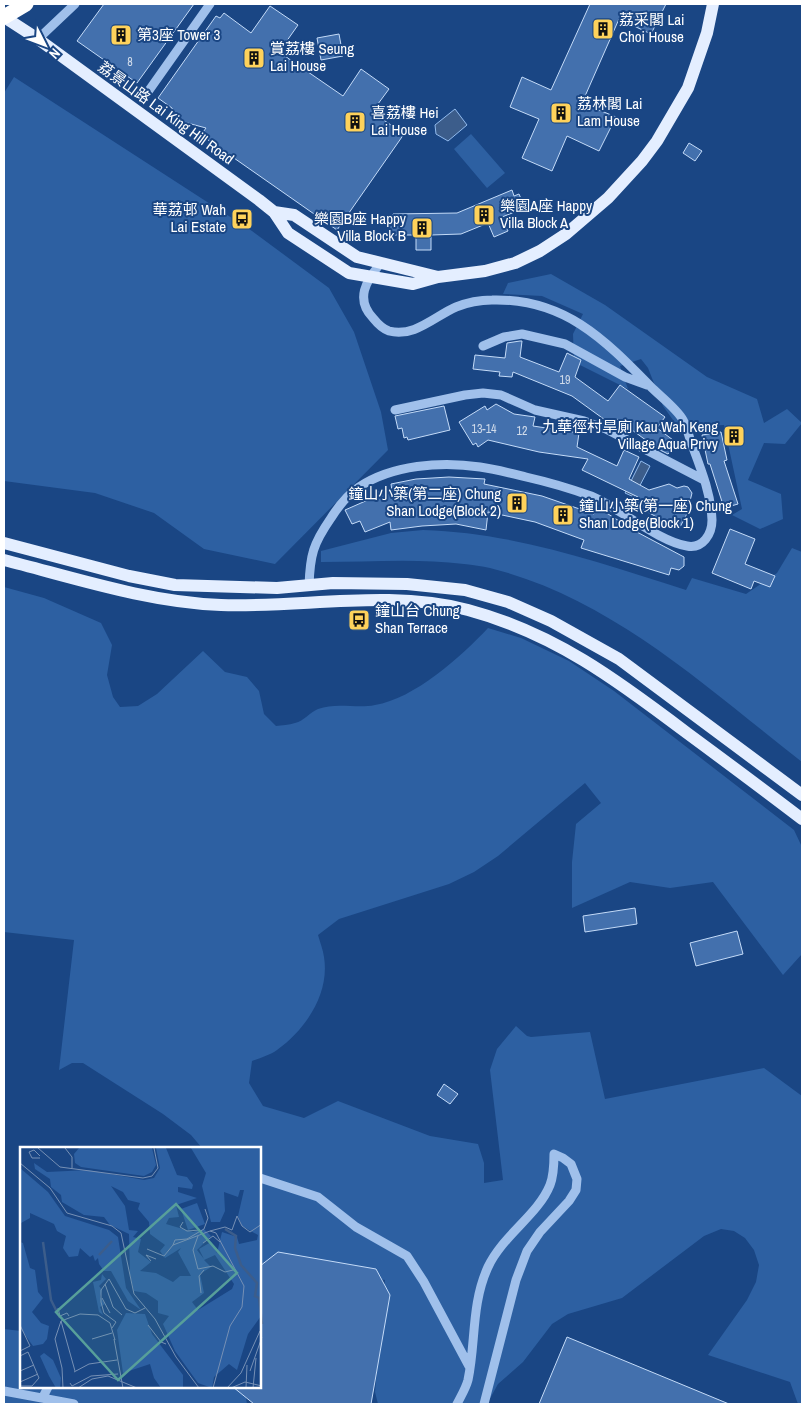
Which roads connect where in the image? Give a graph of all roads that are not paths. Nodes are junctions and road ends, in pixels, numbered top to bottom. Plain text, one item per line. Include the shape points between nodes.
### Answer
1 (26, 4) edge
2 (75, 4) edge
3 (210, 4) edge
4 (713, 4) edge
5 (4, 17) edge
6 (38, 40) junction
7 (145, 96) dead end
8 (274, 212) junction
9 (357, 257) junction
10 (380, 264) junction
11 (370, 277) junction
12 (438, 277) junction
13 (483, 346) dead end
14 (650, 386) junction
15 (396, 410) dead end
16 (704, 480) junction
17 (4, 543) edge
18 (4, 560) edge
19 (309, 586) junction
20 (802, 795) edge
21 (802, 819) edge
22 (261, 1178) edge
23 (470, 1366) junction
24 (48, 1388) edge
25 (4, 1391) edge
26 (43, 1397) junction
27 (74, 1404) edge
28 (458, 1404) edge
29 (484, 1404) edge

1 - 5 highway
2 - 6 street
3 - 7 street
4 - 12 main road, 荔景山路 Lai King Hill Road via 707,33 684,96 657,141 608,198 566,234 524,259 485,271
5 - 6 main road, 荔景山路 Lai King Hill Road
6 - 8 main road, 荔景山路 Lai King Hill Road
8 - 9 main road, 荔景山路 Lai King Hill Road via 294,214
8 - 11 main road, 荔景山路 Lai King Hill Road via 288,234 349,272
9 - 10 main road, 荔景山路 Lai King Hill Road
9 - 11 main road
10 - 11 street
10 - 12 main road, 荔景山路 Lai King Hill Road
11 - 12 main road, 荔景山路 Lai King Hill Road via 413,284
11 - 14 street via 364,292 365,310 386,330 414,329 458,306 489,300 538,304 584,327 610,346
13 - 14 street via 522,334 565,344 625,377
14 - 16 street via 683,419
15 - 16 street via 465,395 501,395 536,410 606,429
16 - 19 street via 712,523 710,534 696,547 670,540 588,495 511,474 447,464 384,475 358,488 340,505 318,536 310,561
17 - 19 main road via 175,585
18 - 21 main road via 179,602 240,605 395,601 443,606 489,616 565,649 616,680
19 - 20 main road via 347,583 426,585 475,593 530,611 619,659
22 - 23 street via 318,1197 356,1227 407,1256
23 - 28 street via 468,1381
23 - 29 street via 473,1325 488,1267 502,1243 538,1204 550,1185 554,1154 571,1164 577,1179 576,1190 527,1251 516,1280
24 - 26 street
25 - 26 street
26 - 27 street

